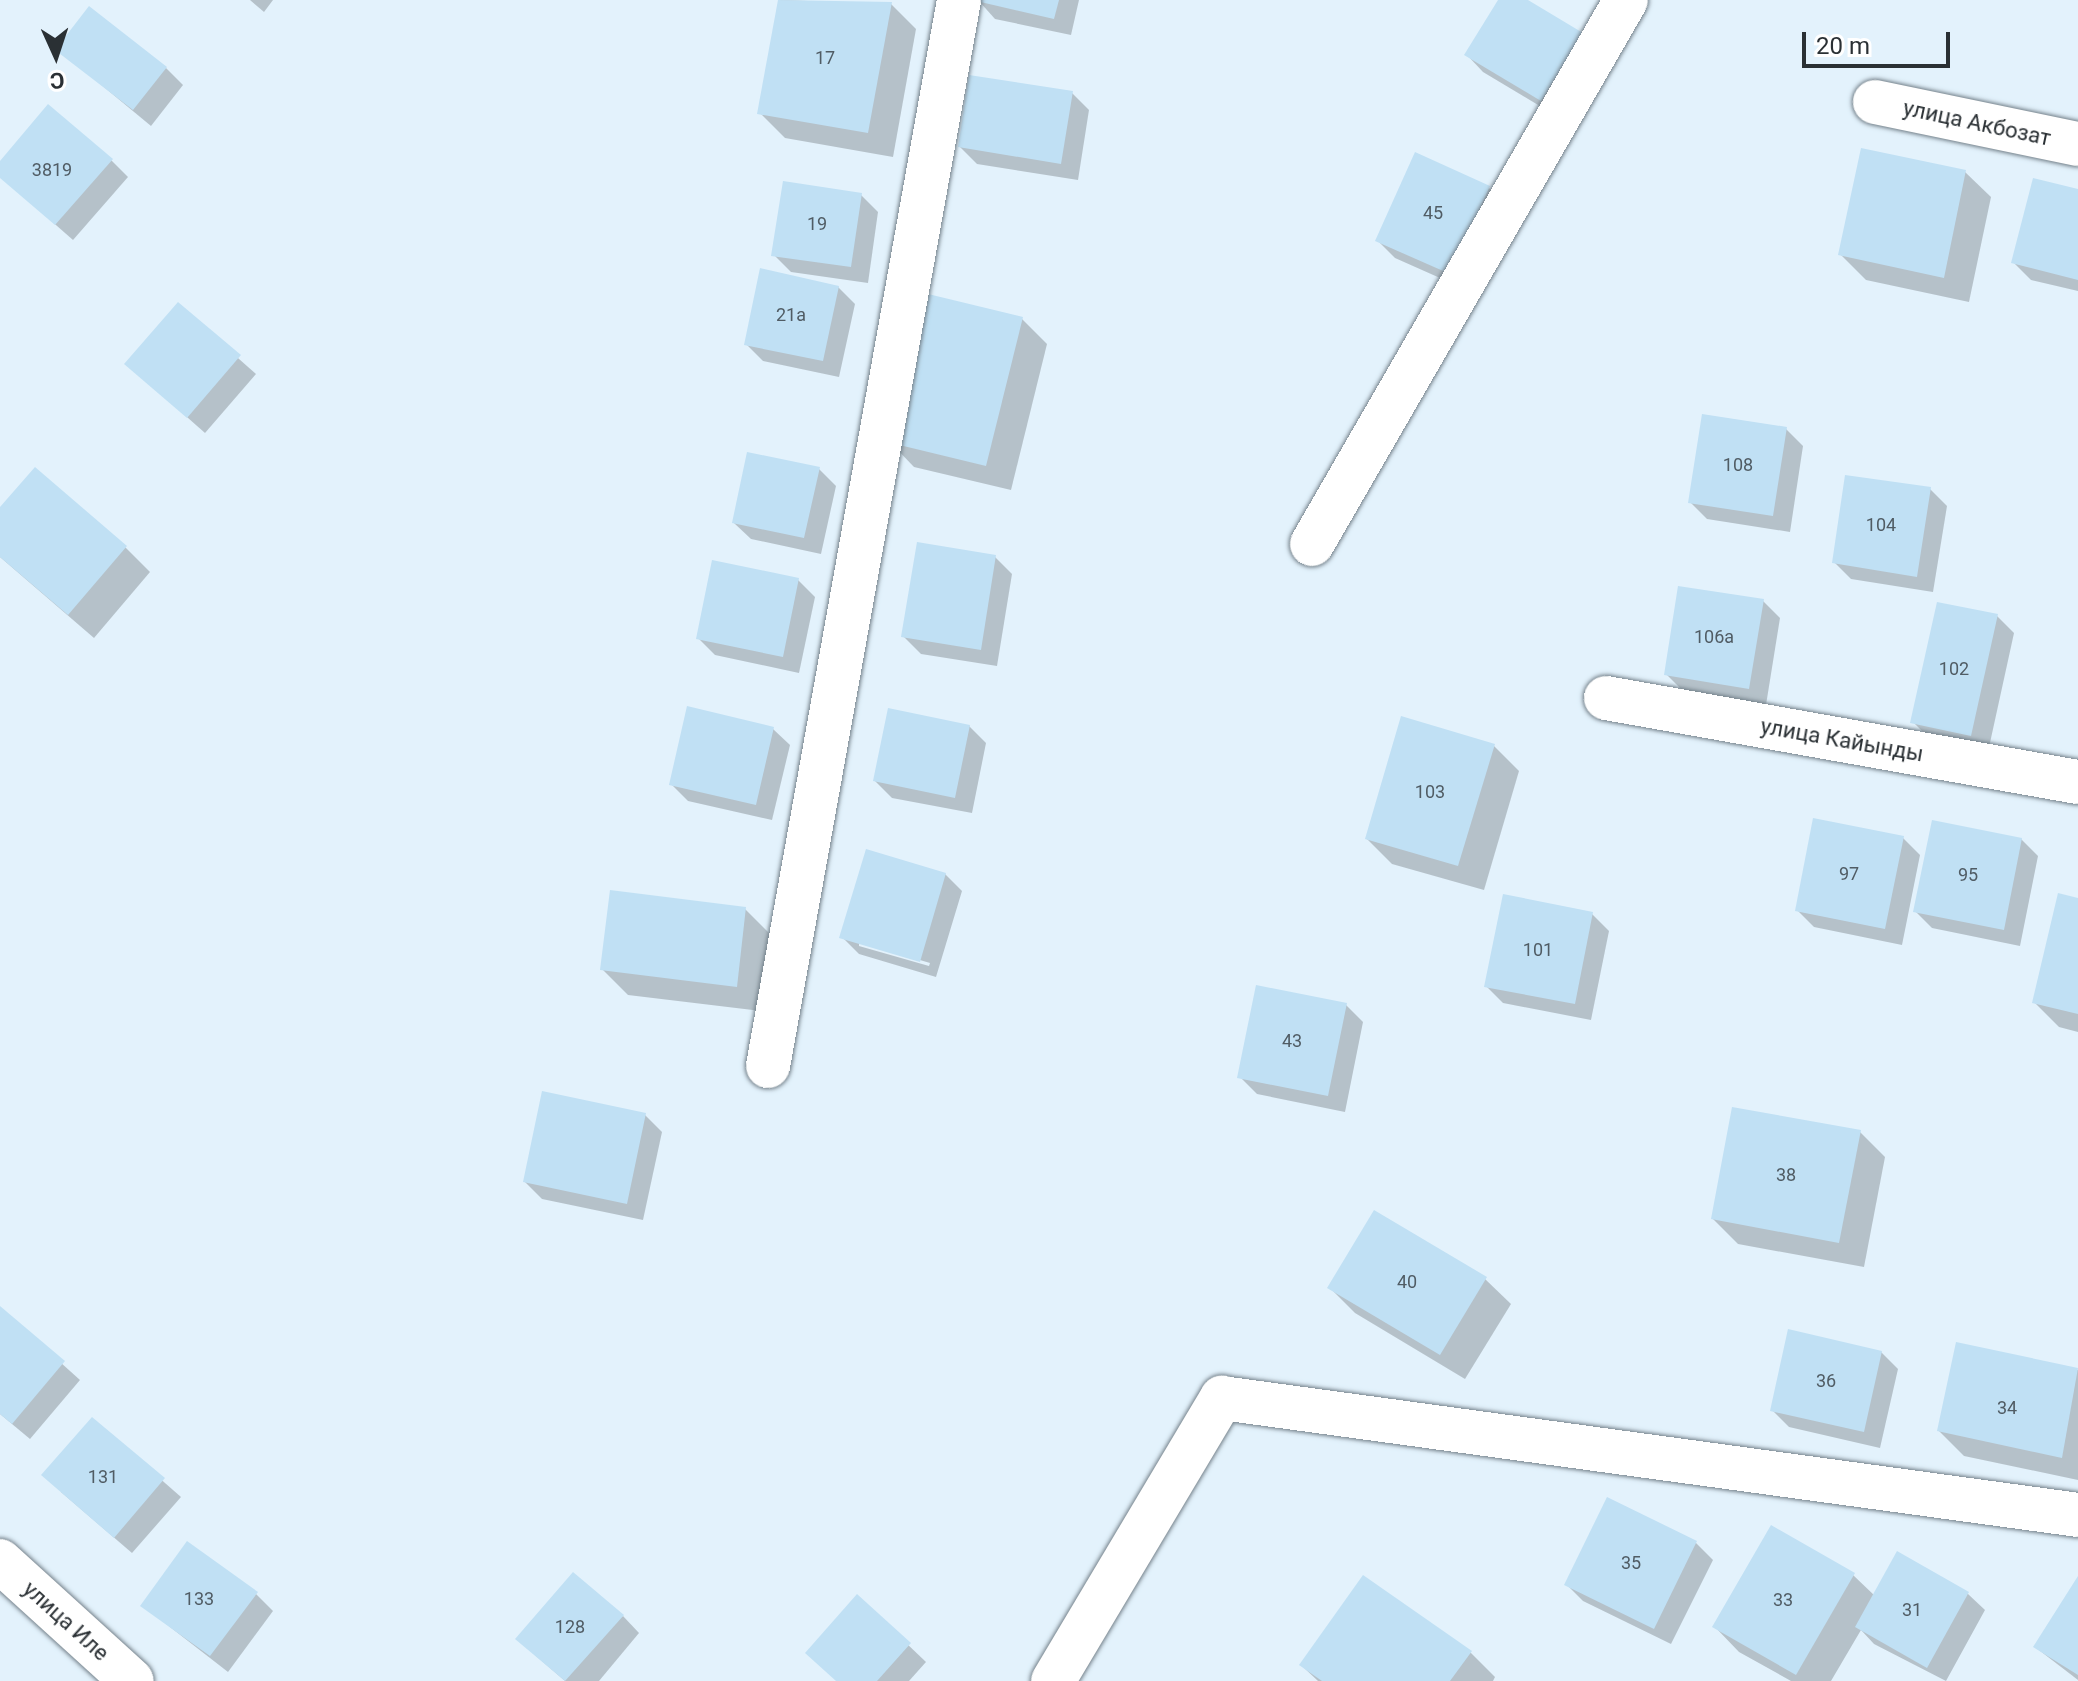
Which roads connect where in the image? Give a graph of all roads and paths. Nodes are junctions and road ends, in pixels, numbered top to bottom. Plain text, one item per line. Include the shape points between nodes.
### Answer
1 (959, 0) edge
2 (1626, 0) edge
3 (1875, 102) dead end
4 (2078, 144) edge
5 (1312, 544) dead end
6 (1606, 698) dead end
7 (2078, 782) edge
8 (768, 1066) dead end
9 (2078, 1515) edge
10 (0, 1561) edge
11 (132, 1681) edge
12 (1053, 1681) edge

1 - 8 street
2 - 5 street
3 - 4 street, улица Акбозат
6 - 7 street, улица Кайынды
9 - 12 street via 1222,1398
10 - 11 street, улица Иле

